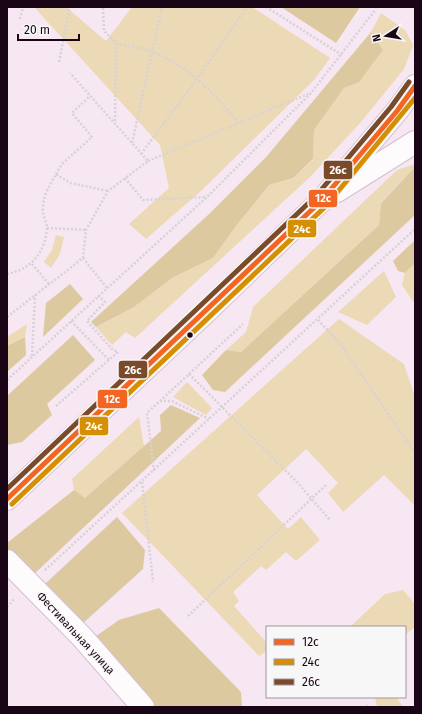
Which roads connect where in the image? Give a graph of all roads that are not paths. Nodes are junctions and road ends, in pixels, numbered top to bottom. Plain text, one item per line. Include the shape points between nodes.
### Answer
1 (415, 86) edge
2 (415, 142) edge
3 (321, 201) junction
4 (7, 499) edge
5 (7, 561) edge
6 (143, 707) edge

1 - 3 main road
2 - 3 main road
3 - 4 main road
5 - 6 main road, Фестивальная улица via 82,637

